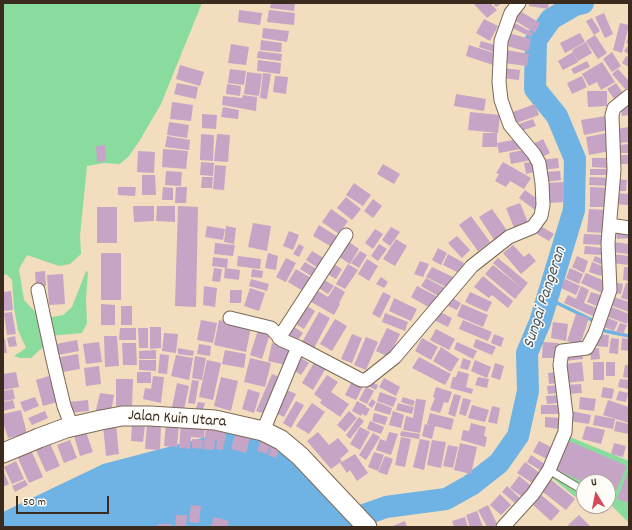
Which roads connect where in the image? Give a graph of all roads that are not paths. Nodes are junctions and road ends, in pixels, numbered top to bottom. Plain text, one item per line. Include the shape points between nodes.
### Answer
1 (519, 3) edge
2 (629, 96) edge
3 (610, 225) junction
4 (629, 228) edge
5 (346, 235) dead end
6 (38, 290) dead end
7 (230, 318) dead end
8 (279, 338) junction
9 (298, 347) junction
10 (72, 427) junction
11 (263, 431) junction
12 (3, 452) edge
13 (549, 470) junction
14 (576, 486) edge
15 (367, 527) edge
16 (503, 527) edge

1 - 9 street via 511,13 501,41 499,82 501,100 510,125 539,163 543,205 541,216 533,227 509,237 472,266 395,357 366,380 361,380
2 - 3 street via 612,111 614,170
3 - 4 street
3 - 13 street via 610,290 595,333 587,348 562,351 560,365 566,414 565,432
5 - 8 street
6 - 10 street via 52,360
7 - 8 street via 271,328
8 - 9 street
9 - 11 street
10 - 11 street, Jalan Kuin Utara via 122,416 150,416 215,420
10 - 12 street, Jalan Kuin Utara
11 - 15 street, Jalan Kuin Utara via 281,440 300,456
13 - 14 lane
13 - 16 street via 533,494

